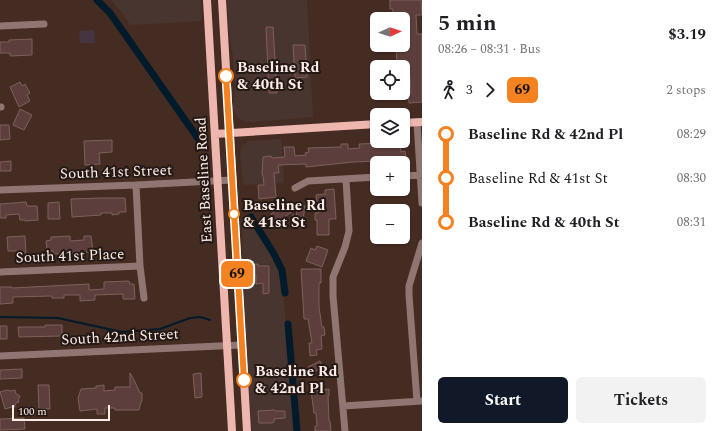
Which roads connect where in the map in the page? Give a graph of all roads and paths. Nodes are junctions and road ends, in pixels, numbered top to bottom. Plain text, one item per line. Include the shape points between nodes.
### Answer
1 (208, 0) edge
2 (222, 0) edge
3 (44, 24) dead end
4 (0, 26) edge
5 (419, 122) edge
6 (370, 124) edge
7 (229, 132) junction
8 (215, 134) junction
9 (421, 175) edge
10 (410, 176) edge
11 (370, 178) edge
12 (346, 179) junction
13 (218, 180) junction
14 (232, 180) junction
15 (136, 185) junction
16 (295, 188) dead end
17 (0, 190) edge
18 (422, 203) edge
19 (422, 243) edge
20 (140, 266) junction
21 (0, 272) edge
22 (144, 298) dead end
23 (242, 345) junction
24 (227, 346) junction
25 (0, 356) edge
26 (420, 401) edge
27 (343, 406) junction
28 (232, 431) edge
29 (246, 431) edge
30 (345, 431) edge

1 - 8 main road, East Baseline Road
2 - 7 main road, East Baseline Road
3 - 4 street
5 - 9 street
6 - 7 main road
7 - 8 main road
7 - 14 main road, East Baseline Road
8 - 13 main road, East Baseline Road
9 - 10 street
9 - 18 street
11 - 12 street
12 - 16 street via 308,181
12 - 27 street via 349,231 333,277 332,296
13 - 14 street, South 41st Street
13 - 15 street, South 41st Street
13 - 24 main road, East Baseline Road
14 - 23 main road, East Baseline Road
15 - 17 street, South 41st Street
15 - 20 street
19 - 26 street via 409,286
20 - 21 street, South 41st Place
20 - 22 street
23 - 24 street, South 42nd Street
23 - 29 main road, East Baseline Road
24 - 25 street, South 42nd Street
24 - 28 main road, East Baseline Road
26 - 27 street
27 - 30 street

